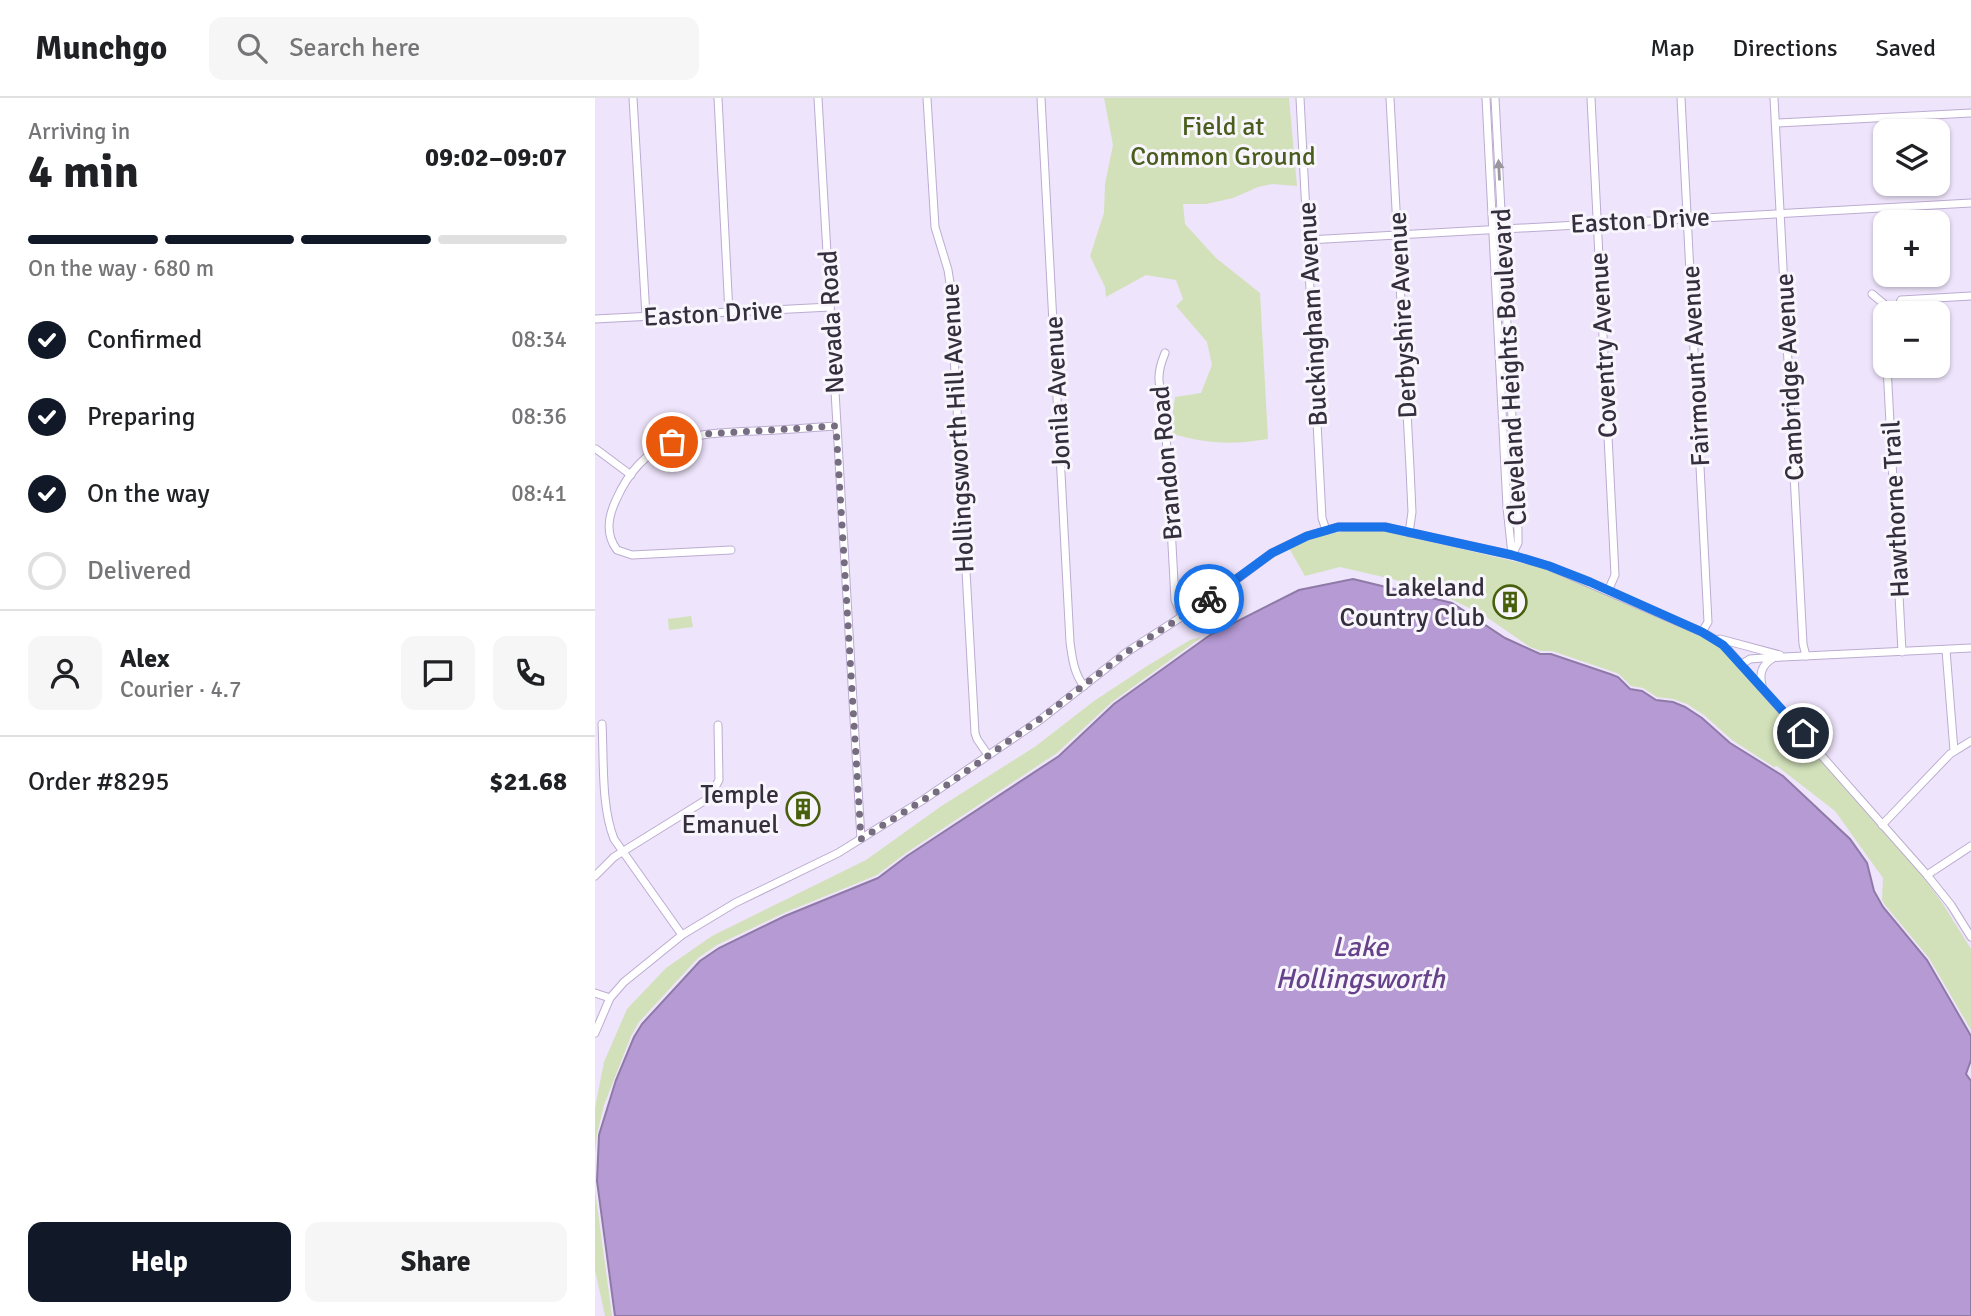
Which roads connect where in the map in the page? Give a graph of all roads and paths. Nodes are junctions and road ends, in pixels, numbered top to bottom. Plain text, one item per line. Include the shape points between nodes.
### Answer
1 (633, 98) edge
2 (718, 98) edge
3 (818, 98) edge
4 (927, 98) edge
5 (1041, 98) edge
6 (1300, 98) edge
7 (1390, 98) edge
8 (1486, 98) edge
9 (1495, 98) edge
10 (1591, 98) edge
11 (1681, 98) edge
12 (1774, 98) edge
13 (1971, 113) edge
14 (1776, 123) junction
15 (1971, 203) edge
16 (1780, 213) junction
17 (1688, 218) junction
18 (1598, 222) junction
19 (1493, 228) junction
20 (1502, 228) junction
21 (1398, 233) junction
22 (1308, 240) junction
23 (1873, 294) dead end
24 (1971, 296) edge
25 (1881, 301) edge
26 (1901, 301) edge
27 (830, 307) junction
28 (729, 313) junction
29 (646, 316) junction
30 (595, 319) edge
31 (1165, 352) dead end
32 (1888, 378) edge
33 (1510, 392) junction
34 (1501, 393) junction
35 (836, 426) junction
36 (596, 449) edge
37 (631, 475) junction
38 (1326, 530) junction
39 (1409, 533) junction
40 (730, 550) dead end
41 (1512, 555) junction
42 (1608, 591) junction
43 (1182, 616) junction
44 (1704, 633) junction
45 (1971, 648) edge
46 (1946, 650) junction
47 (1902, 652) junction
48 (1806, 656) junction
49 (1787, 657) junction
50 (1775, 658) junction
51 (1742, 664) junction
52 (1084, 686) junction
53 (1763, 689) junction
54 (602, 724) dead end
55 (718, 725) dead end
56 (1971, 741) edge
57 (1954, 751) junction
58 (988, 755) junction
59 (1882, 825) junction
60 (861, 839) junction
61 (1971, 846) edge
62 (624, 851) junction
63 (1927, 874) junction
64 (595, 876) edge
65 (682, 935) junction
66 (1971, 937) edge
67 (595, 993) edge
68 (610, 998) junction
69 (595, 1033) edge

1 - 29 street
2 - 28 street
3 - 27 street, Nevada Road
4 - 58 street, Hollingsworth Hill Avenue via 935,227 950,283 975,733
5 - 52 street, Jonila Avenue via 1070,642 1072,660
6 - 22 street, Buckingham Avenue
7 - 21 street, Derbyshire Avenue
8 - 19 street, Cleveland Heights Boulevard
20 -> 9 street, Cleveland Heights Boulevard
10 - 18 street, Coventry Avenue
11 - 17 street, Fairmount Avenue
12 - 14 street, Cambridge Avenue
13 - 14 street
14 - 16 street, Cambridge Avenue
15 - 16 street, Easton Drive
16 - 17 street, Easton Drive
16 - 48 street, Cambridge Avenue
17 - 18 street, Easton Drive
17 - 44 street, Fairmount Avenue via 1708,622
18 - 20 street, Easton Drive
18 - 42 street, Coventry Avenue via 1615,575
19 - 20 street, Easton Drive
19 - 21 street, Easton Drive
19 - 34 street, Cleveland Heights Boulevard
20 - 33 street, Cleveland Heights Boulevard
21 - 22 street, Easton Drive
21 - 39 street, Derbyshire Avenue via 1412,512
22 - 38 street, Buckingham Avenue
23 - 25 street
24 - 26 street
27 - 28 street, Easton Drive
27 - 35 street, Nevada Road
28 - 29 street, Easton Drive
29 - 30 street, Easton Drive
31 - 43 street, Brandon Road via 1158,383 1164,399 1175,600
32 - 47 street, Hawthorne Trail
33 - 34 street
33 - 41 street, Cleveland Heights Boulevard via 1518,542
34 - 41 street, Cleveland Heights Boulevard
35 - 37 street via 690,436 659,449
35 - 60 street, Nevada Road
36 - 37 street
37 - 40 street via 608,525 617,550 632,555
38 - 39 street via 1366,526
38 - 43 street via 1272,553
39 - 41 street
41 - 42 street
42 - 44 street
43 - 52 street
44 - 49 street
44 - 51 street
45 - 46 street
46 - 47 street
46 - 57 street
47 - 48 street
48 - 49 street
49 - 50 street
50 - 51 street
50 - 53 street via 1761,673
51 - 53 street
52 - 58 street
53 - 59 street
54 - 62 street via 607,818
55 - 62 street via 716,789 701,804
56 - 57 street
57 - 59 street
58 - 60 street
59 - 63 street
60 - 65 street
61 - 63 street
62 - 64 street
62 - 65 street
63 - 66 street
65 - 68 street via 636,970
67 - 68 street
68 - 69 street

